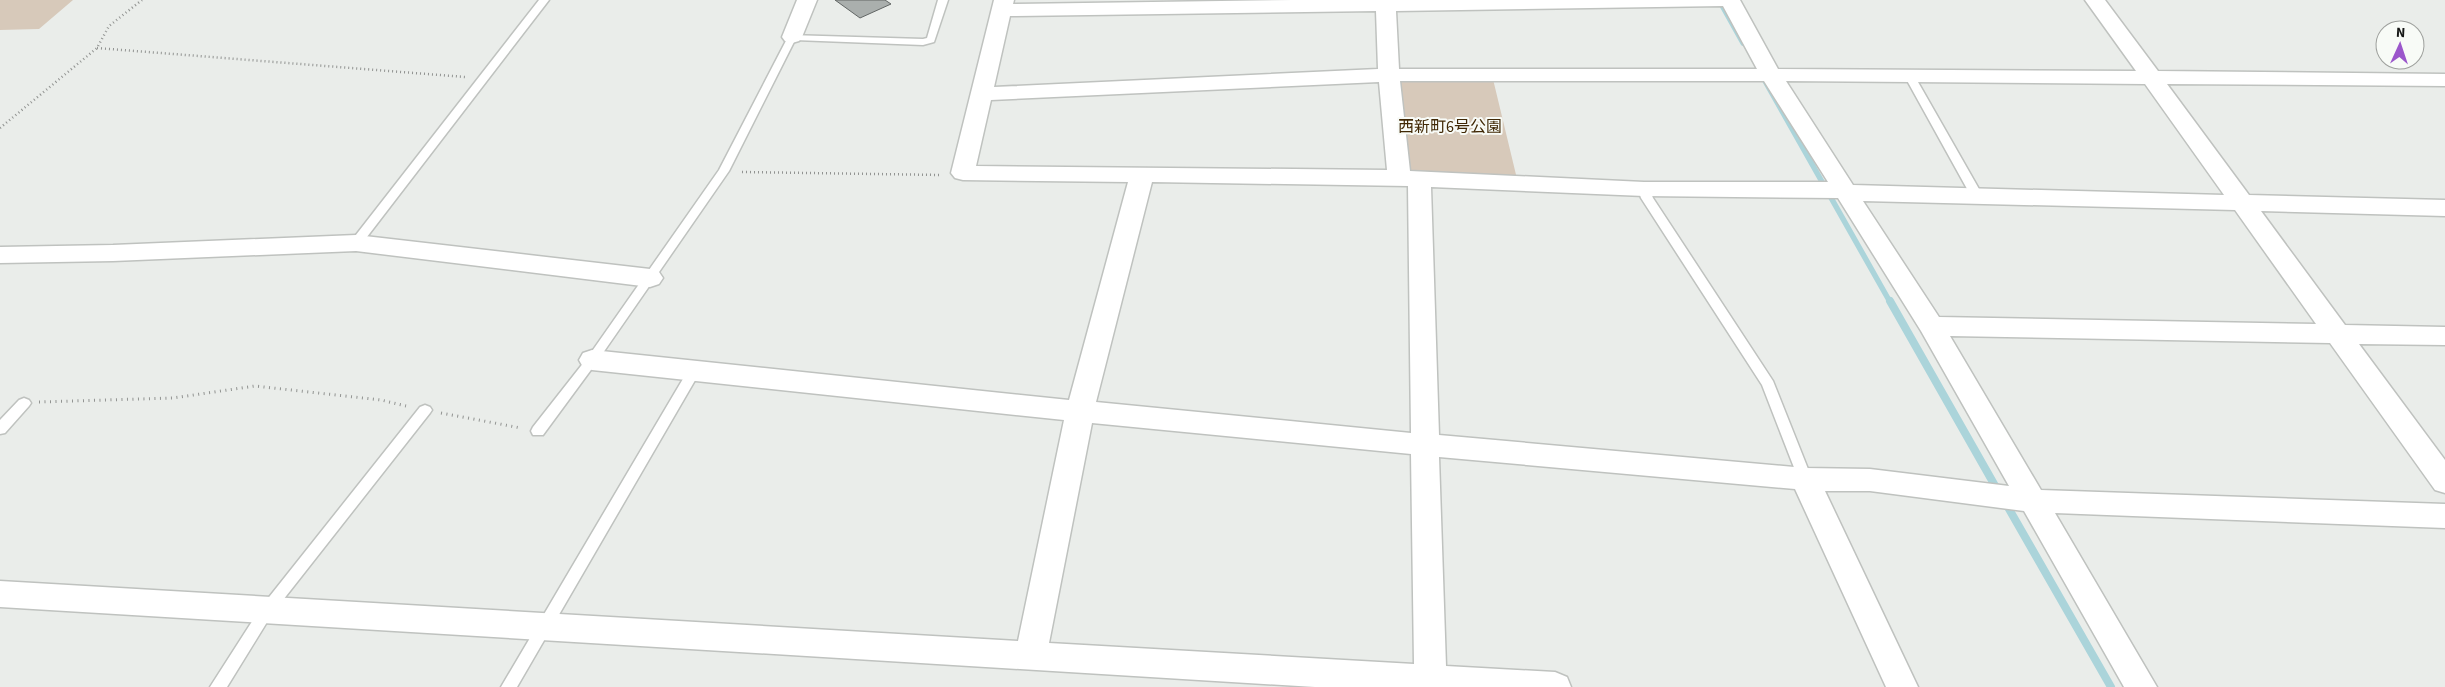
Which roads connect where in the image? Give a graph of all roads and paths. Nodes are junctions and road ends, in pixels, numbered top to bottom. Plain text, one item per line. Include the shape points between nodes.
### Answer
1 (142, 0) edge
2 (544, 0) edge
3 (807, 0) edge
4 (943, 0) edge
5 (1729, 0) edge
6 (2095, 0) edge
7 (1003, 5) edge
8 (1386, 5) junction
9 (792, 37) junction
10 (97, 48) junction
11 (1771, 74) junction
12 (1389, 75) junction
13 (1909, 75) junction
14 (2152, 77) junction
15 (483, 78) junction
16 (2445, 80) edge
17 (981, 94) junction
18 (1, 126) edge
19 (724, 171) junction
20 (963, 173) junction
21 (1142, 175) junction
22 (1409, 178) junction
23 (1644, 189) junction
24 (1843, 191) junction
25 (1977, 196) junction
26 (2240, 202) junction
27 (2445, 208) edge
28 (356, 242) junction
29 (0, 255) edge
30 (650, 278) junction
31 (1931, 326) junction
32 (2337, 333) junction
33 (2445, 336) edge
34 (592, 360) junction
35 (695, 370) junction
36 (24, 402) joint
37 (425, 410) junction
38 (1080, 412) junction
39 (0, 429) edge
40 (538, 431) joint
41 (1426, 444) junction
42 (1805, 479) junction
43 (2445, 482) edge
44 (2034, 501) junction
45 (2445, 516) edge
46 (0, 594) edge
47 (267, 610) junction
48 (543, 626) junction
49 (1032, 655) junction
50 (1430, 679) junction
51 (218, 687) edge
52 (509, 687) edge
53 (1555, 687) edge
54 (1902, 687) edge
55 (2141, 687) edge

1 - 10 path via 109,26
2 - 15 lane
3 - 9 street
4 - 9 lane via 932,40 924,42
5 - 8 street
5 - 11 street
6 - 14 street
7 - 8 street
7 - 17 street
8 - 12 street
9 - 19 lane
10 - 15 path
10 - 18 path
11 - 12 street
11 - 13 street
11 - 24 street
12 - 17 street
12 - 22 street
13 - 14 street
13 - 25 lane
14 - 16 street
14 - 26 street
15 - 28 lane
17 - 20 street
19 - 20 path
19 - 30 lane
20 - 21 street
21 - 22 street
21 - 38 street
22 - 23 street
22 - 41 street
23 - 24 street
23 - 42 lane via 1768,384
24 - 25 street
24 - 31 street
25 - 26 street
26 - 27 street
26 - 32 street
28 - 29 street
28 - 30 street
30 - 34 lane
31 - 32 street
31 - 44 street
32 - 33 street
32 - 43 street
34 - 35 street
34 - 40 lane
35 - 38 street
35 - 48 lane
36 - 37 path via 173,398 255,386 381,400
36 - 39 lane
37 - 40 path
37 - 47 lane
38 - 41 street
38 - 49 street
41 - 42 street
41 - 50 street
42 - 44 street via 1880,481
42 - 54 street
44 - 45 street
44 - 55 street
46 - 47 street
47 - 48 street
47 - 51 lane
48 - 49 street
48 - 52 lane
49 - 50 street
50 - 53 street

